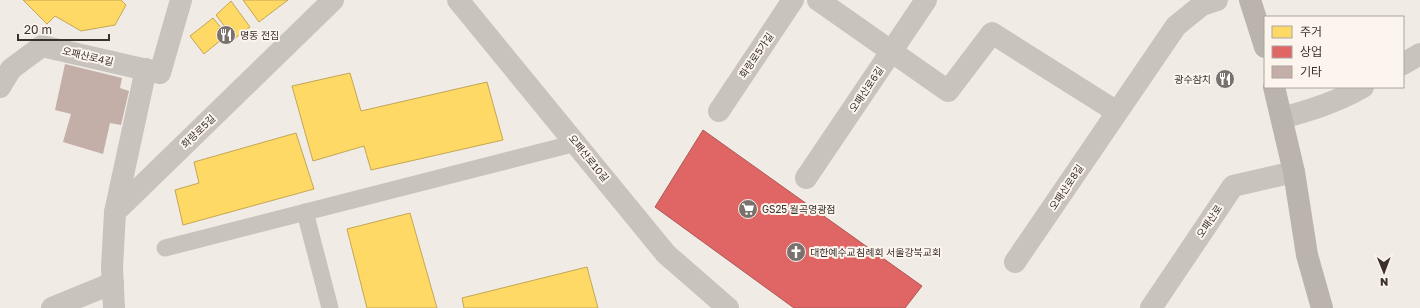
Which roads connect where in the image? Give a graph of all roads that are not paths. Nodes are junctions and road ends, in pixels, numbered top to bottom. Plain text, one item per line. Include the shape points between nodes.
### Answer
1 (181, 0) edge
2 (333, 0) edge
3 (458, 0) edge
4 (793, 0) edge
5 (818, 0) edge
6 (926, 0) edge
7 (1217, 0) edge
8 (1250, 0) edge
9 (1264, 44) edge
10 (892, 51) junction
11 (1420, 54) edge
12 (1404, 63) edge
13 (146, 69) junction
14 (0, 87) edge
15 (1274, 88) edge
16 (1361, 88) edge
17 (719, 111) dead end
18 (1117, 112) junction
19 (1282, 118) junction
20 (576, 143) junction
21 (1294, 172) junction
22 (806, 178) dead end
23 (115, 212) junction
24 (305, 212) junction
25 (165, 248) dead end
26 (1015, 262) dead end
27 (113, 283) junction
28 (52, 308) edge
29 (114, 308) edge
30 (330, 308) edge
31 (728, 308) edge
32 (1151, 308) edge
33 (1322, 308) edge

1 - 13 street, 오패산로4길 via 160,73
2 - 23 street, 화랑로5길
3 - 20 street, 오패산로10길
4 - 17 street, 화랑로5가길
5 - 10 street
6 - 10 street, 오패산로6길
7 - 18 street, 오패산로8길 via 1202,5 1176,26
8 - 9 main road
10 - 18 street via 948,90 992,33
10 - 22 street, 오패산로6길
11 - 12 street
13 - 14 street, 오패산로4길 via 42,46 11,69
13 - 23 street
15 - 19 main road
16 - 19 street via 1316,109
18 - 26 street, 오패산로8길
19 - 21 main road
20 - 24 lane
20 - 31 street, 오패산로10길 via 666,254
21 - 32 street, 오패산로 via 1233,186
21 - 33 main road via 1307,255
23 - 27 street
24 - 25 lane
24 - 30 lane
27 - 28 street
27 - 29 street

